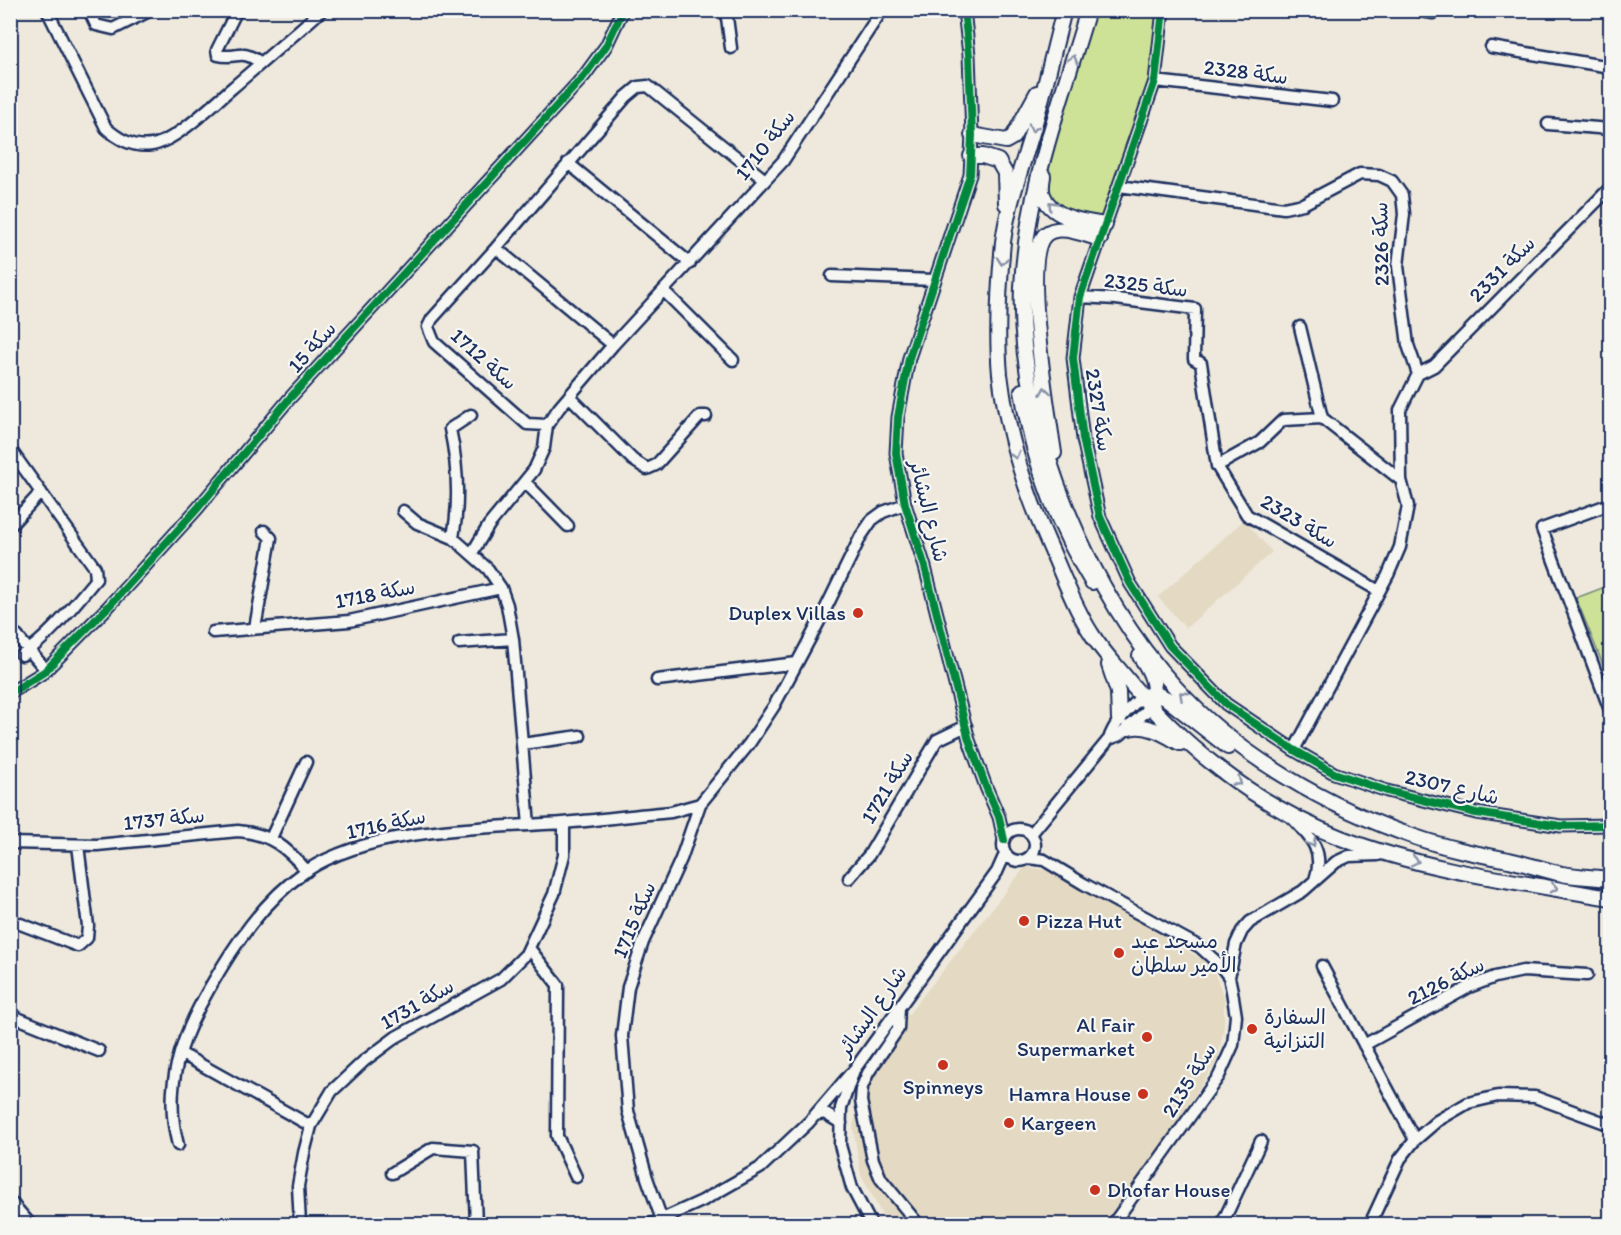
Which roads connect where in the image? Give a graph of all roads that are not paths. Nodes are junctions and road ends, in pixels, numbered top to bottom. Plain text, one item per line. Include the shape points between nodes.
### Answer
1 (47, 10) edge
2 (89, 10) edge
3 (151, 10) edge
4 (237, 10) edge
5 (322, 10) edge
6 (623, 10) edge
7 (726, 10) edge
8 (882, 10) edge
9 (964, 10) edge
10 (1064, 10) edge
11 (1088, 10) edge
12 (1163, 10) edge
13 (1416, 10) edge
14 (1433, 13) dead end
15 (1491, 46) dead end
16 (731, 48) dead end
17 (261, 63) junction
18 (1611, 67) edge
19 (1048, 72) junction
20 (1155, 81) junction
21 (1332, 101) dead end
22 (1548, 124) dead end
23 (1611, 129) edge
24 (972, 135) junction
25 (1045, 150) junction
26 (971, 156) junction
27 (568, 163) junction
28 (765, 180) junction
29 (1119, 186) junction
30 (1611, 188) edge
31 (1006, 225) junction
32 (1105, 225) junction
33 (1100, 239) junction
34 (496, 248) junction
35 (690, 263) junction
36 (832, 276) dead end
37 (934, 280) junction
38 (1022, 289) junction
39 (664, 291) junction
40 (1080, 297) junction
41 (1300, 327) dead end
42 (613, 345) junction
43 (1194, 359) joint
44 (733, 360) dead end
45 (1418, 374) junction
46 (569, 396) junction
47 (471, 415) dead end
48 (706, 416) dead end
49 (1322, 418) junction
50 (547, 425) junction
51 (10, 448) edge
52 (1217, 466) junction
53 (1401, 480) junction
54 (525, 482) junction
55 (1059, 490) junction
56 (41, 492) junction
57 (905, 504) junction
58 (1611, 504) edge
59 (403, 510) dead end
60 (10, 526) edge
61 (568, 526) dead end
62 (264, 531) dead end
63 (453, 537) junction
64 (472, 553) junction
65 (501, 588) junction
66 (1379, 591) junction
67 (10, 628) edge
68 (255, 628) junction
69 (213, 632) dead end
70 (513, 639) junction
71 (459, 643) dead end
72 (1100, 647) junction
73 (26, 653) junction
74 (797, 663) junction
75 (46, 670) junction
76 (657, 680) dead end
77 (10, 693) edge
78 (1148, 699) junction
79 (1611, 710) edge
80 (1124, 723) junction
81 (966, 726) junction
82 (580, 736) dead end
83 (522, 744) junction
84 (1294, 750) junction
85 (1204, 757) junction
86 (306, 762) dead end
87 (700, 804) junction
88 (1288, 813) junction
89 (999, 817) junction
90 (564, 822) junction
91 (529, 825) junction
92 (1381, 825) junction
93 (1611, 825) edge
94 (1018, 829) junction
95 (1031, 834) junction
96 (271, 838) junction
97 (1004, 840) junction
98 (10, 843) edge
99 (78, 846) junction
100 (1032, 853) junction
101 (1393, 856) junction
102 (1010, 857) junction
103 (307, 871) junction
104 (849, 878) dead end
105 (1611, 879) edge
106 (1314, 880) junction
107 (1611, 898) edge
108 (10, 920) edge
109 (529, 948) junction
110 (1322, 966) dead end
111 (1587, 975) dead end
112 (1229, 977) junction
113 (899, 1012) junction
114 (10, 1015) edge
115 (1364, 1045) junction
116 (99, 1051) dead end
117 (180, 1053) junction
118 (854, 1070) junction
119 (815, 1115) junction
120 (841, 1123) junction
121 (1608, 1124) dead end
122 (311, 1126) junction
123 (1415, 1140) junction
124 (1262, 1142) dead end
125 (178, 1145) dead end
126 (392, 1173) dead end
127 (576, 1177) dead end
128 (10, 1201) edge
129 (657, 1222) edge
130 (30, 1224) edge
131 (300, 1224) edge
132 (476, 1224) edge
133 (871, 1224) edge
134 (918, 1224) edge
135 (1113, 1224) edge
136 (1222, 1224) edge
137 (1370, 1224) edge

1 - 17 street via 106,128 117,138 135,145 152,145 171,137
2 - 3 street via 96,25 113,29
4 - 17 street via 218,55 246,54
5 - 17 street
6 - 75 street, سكة 15 via 606,46 585,76 297,389 140,571
7 - 16 street
8 - 28 street, سكة 1710 via 783,160
9 - 24 street, شارع البشائر
10 - 19 main road
25 -> 11 main road
12 - 20 street, سكة 2327
13 - 14 street
15 - 18 street
19 - 24 main road via 1013,137 1006,141
19 -> 31 main road
20 - 21 street, سكة 2328
20 - 29 street, سكة 2327
22 - 23 street
24 - 26 street, شارع البشائر
32 -> 25 main road via 1065,216 1049,206 1042,194
25 - 38 main road via 1029,215
26 - 31 main road via 999,161 1005,173
26 - 37 street, شارع البشائر via 970,175
27 - 28 street, سكة 1712 via 626,97 638,87 648,86
27 - 34 street, سكة 1712
27 - 35 street
28 - 35 street, سكة 1710
29 - 32 street, سكة 2327
29 - 45 street, سكة 2326 via 1284,208 1303,204 1360,174 1379,175 1392,181 1402,195 1404,214 1398,266 1408,345
30 - 45 street, سكة 2331 via 1434,366
31 -> 72 main road via 999,321 1000,372 1009,433 1033,508 1070,593
32 - 33 street, سكة 2327
33 - 40 street, سكة 2327
55 -> 33 main road via 1040,365 1036,305 1040,246 1045,234 1055,230
34 - 42 street
34 - 50 street, سكة 1712 via 428,327 434,342 527,424
35 - 39 street, سكة 1710
36 - 37 street
37 - 57 street, شارع البشائر via 909,358 898,417 896,453
38 - 55 main road via 1026,362 1037,421
38 - 78 main road via 1017,308 1020,374 1037,460 1049,497 1079,561 1150,670 1154,681
39 - 42 street, سكة 1710
39 - 44 street
40 - 43 street, سكة 2325 via 1195,309
40 - 84 street, سكة 2327 via 1073,358 1083,439 1100,517 1130,583 1170,646 1226,704
41 - 49 street
42 - 46 street, سكة 1710
43 - 52 street, سكة 2323 via 1201,363
45 - 53 street via 1400,410
46 - 48 street via 647,469 656,465 700,416
46 - 50 street, سكة 1710
47 - 63 street via 450,429 459,487
49 - 52 street via 1283,420 1260,442
49 - 53 street
50 - 54 street, سكة 1710 via 540,459
51 - 56 street
52 - 66 street, سكة 2323 via 1247,515
53 - 66 street via 1408,506 1404,530
54 - 61 street
54 - 64 street, سكة 1710 via 489,525
92 -> 55 main road via 1259,759 1176,688 1107,592
56 - 60 street
56 - 73 street via 97,574 64,616
57 - 74 street, سكة 1715 via 883,512 861,536
57 - 81 street, شارع البشائر
58 - 79 street via 1542,529
59 - 63 street via 417,523
62 - 68 street via 272,538
63 - 64 street
64 - 65 street
65 - 68 street, سكة 1718 via 349,621
65 - 70 street
66 - 84 street
67 - 73 street
68 - 69 street, سكة 1718
70 - 71 street
70 - 83 street
72 - 78 main road
72 - 80 main road via 1114,675
73 - 75 street
74 - 76 street
74 - 87 street, سكة 1715 via 749,744
75 - 77 street, سكة 15
78 - 80 street
78 - 85 main road
78 - 92 main road via 1167,699 1219,741 1338,815
80 - 85 main road via 1166,735
80 - 95 street via 1120,735 1108,739
81 - 89 street, شارع البشائر
81 - 104 street, سكة 1721 via 937,740 869,855
82 - 83 street
83 - 91 street
84 - 93 street, 2307 شارع via 1334,773 1476,813 1561,826
85 -> 88 main road via 1258,797
86 - 96 street
87 - 90 street, سكة 1716 via 671,812
87 - 129 street, سكة 1715 via 681,859 643,942 628,987 622,1036 628,1111
88 - 101 main road via 1338,837
88 -> 106 street via 1312,840 1318,856
89 - 94 street
89 - 97 street, شارع البشائر
90 - 91 street, سكة 1716
90 - 109 street, سكة 1731 via 564,855 554,894
91 - 103 street, سكة 1716 via 409,835 366,844
92 - 105 main road via 1468,853 1564,874
94 - 95 street
94 - 97 street
95 - 100 street
96 - 99 street, سكة 1737 via 238,831
96 - 103 street, سكة 1737 via 292,853
97 - 102 street via 1003,850
98 - 99 street, سكة 1737
99 - 108 street via 87,938 78,946
100 - 102 street via 1025,861
100 - 112 street via 1200,947
101 - 106 street via 1349,855
101 -> 107 main road
102 - 113 street, شارع البشائر
103 - 117 street, سكة 1716 via 262,910 230,953 198,1008
106 - 112 street via 1242,931
109 - 122 street, سكة 1731 via 501,979 396,1037 364,1061 332,1091
109 - 127 street via 558,985 557,1136
110 - 115 street
111 - 115 street, سكة 2126 via 1523,971 1495,977 1469,987
112 - 135 street, سكة 2135 via 1236,1016 1233,1045 1220,1076
113 - 118 street, شارع البشائر
113 - 134 street via 898,1029 868,1072 861,1101 873,1160 881,1179
114 - 116 street
115 - 123 street
117 - 122 street
117 - 125 street, سكة 1716 via 171,1095
118 - 119 street
118 - 120 street, شارع البشائر via 841,1108
119 - 120 street via 824,1113
119 - 129 street via 760,1168
120 - 133 street, شارع البشائر via 840,1145 852,1188
121 - 123 street via 1535,1097 1498,1096 1468,1102
122 - 131 street, سكة 1731 via 298,1186
123 - 137 street via 1400,1159
124 - 136 street
126 - 132 street via 433,1148 473,1152
128 - 130 street

